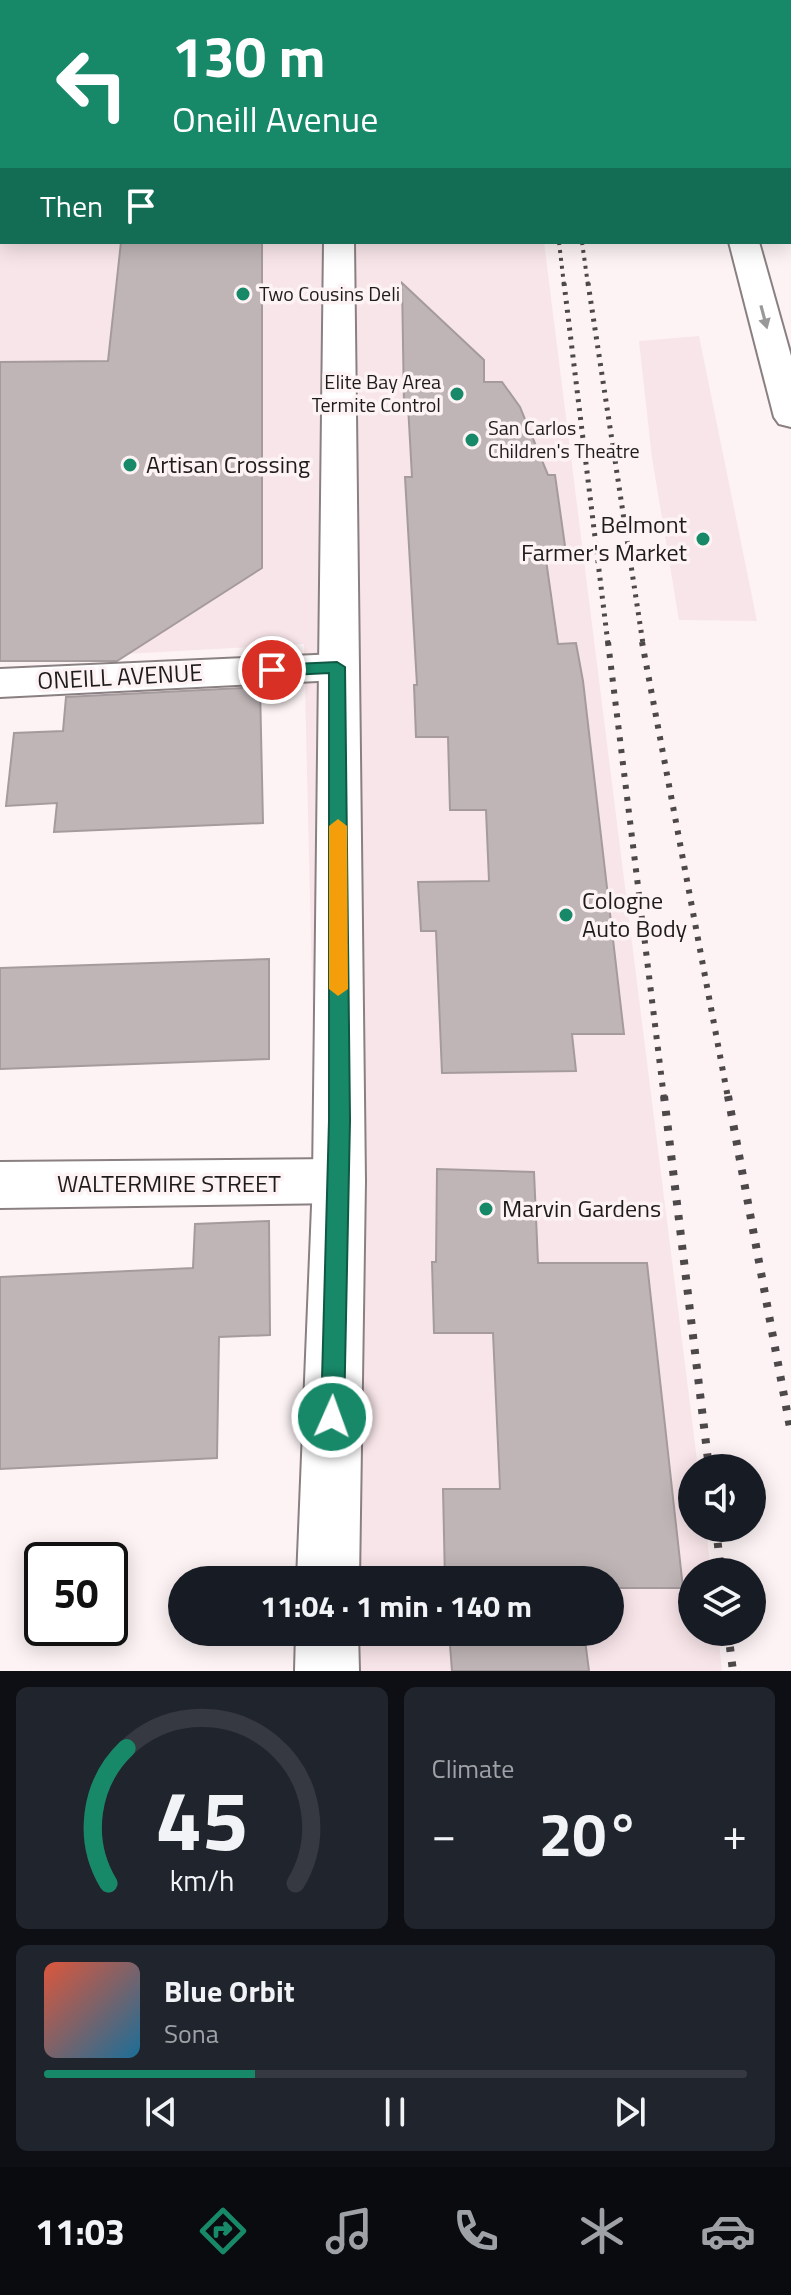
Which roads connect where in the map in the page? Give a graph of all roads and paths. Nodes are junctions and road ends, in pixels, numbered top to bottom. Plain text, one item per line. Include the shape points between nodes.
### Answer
1 (339, 244) edge
2 (745, 244) edge
3 (791, 417) edge
4 (337, 667) junction
5 (0, 683) edge
6 (339, 1181) junction
7 (0, 1185) edge
8 (328, 1566) edge
9 (327, 1646) edge
10 (327, 1671) edge

1 - 4 main road
2 -> 3 main road
4 - 5 main road, ONEILL AVENUE
4 - 6 main road
6 - 7 main road, WALTERMIRE STREET
6 - 8 main road
9 - 10 main road

